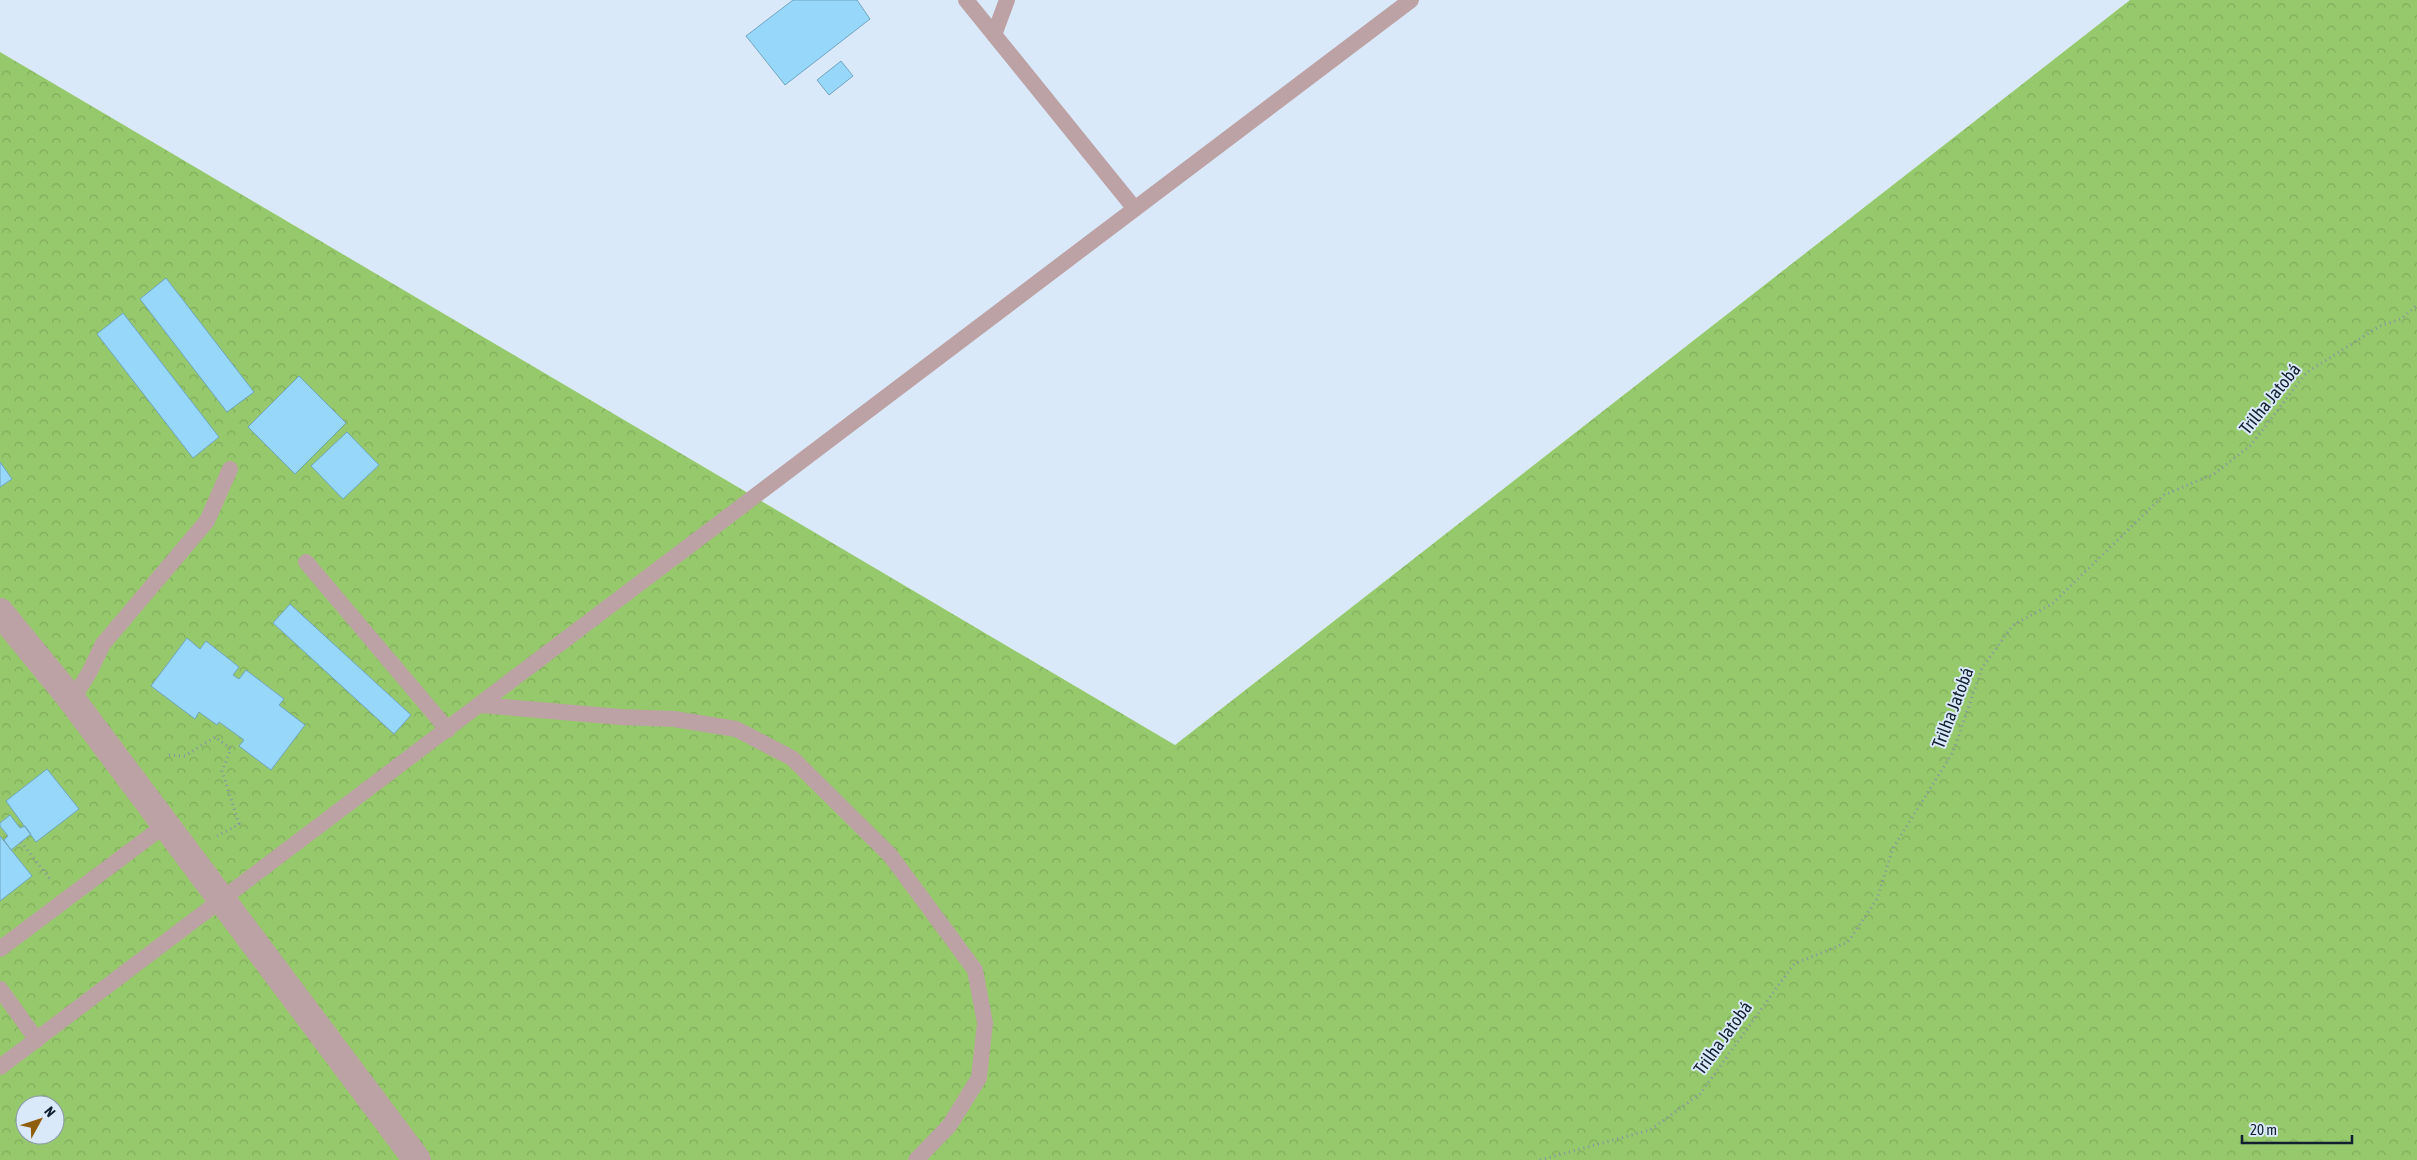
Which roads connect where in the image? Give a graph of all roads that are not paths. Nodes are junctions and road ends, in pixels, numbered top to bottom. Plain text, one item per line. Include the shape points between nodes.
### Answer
1 (966, 0) edge
2 (1007, 0) edge
3 (1411, 0) edge
4 (994, 35) junction
5 (1135, 209) junction
6 (230, 469) dead end
7 (306, 562) dead end
8 (0, 612) edge
9 (72, 700) junction
10 (480, 705) junction
11 (448, 730) junction
12 (165, 825) junction
13 (222, 901) junction
14 (0, 949) edge
15 (0, 989) edge
16 (37, 1040) junction
17 (0, 1067) edge
18 (417, 1160) edge
19 (916, 1160) edge

1 - 4 lane
2 - 4 lane
3 - 5 lane
4 - 5 lane
5 - 10 lane
6 - 9 lane via 206,521 103,644
7 - 11 lane
8 - 9 street
9 - 12 street
10 - 11 lane
10 - 19 lane via 620,718 674,719 736,729 792,758 890,855 975,970 985,1023 979,1078 950,1126
11 - 13 lane
12 - 13 street
12 - 14 lane
13 - 16 lane
13 - 18 street
15 - 16 lane
16 - 17 lane

